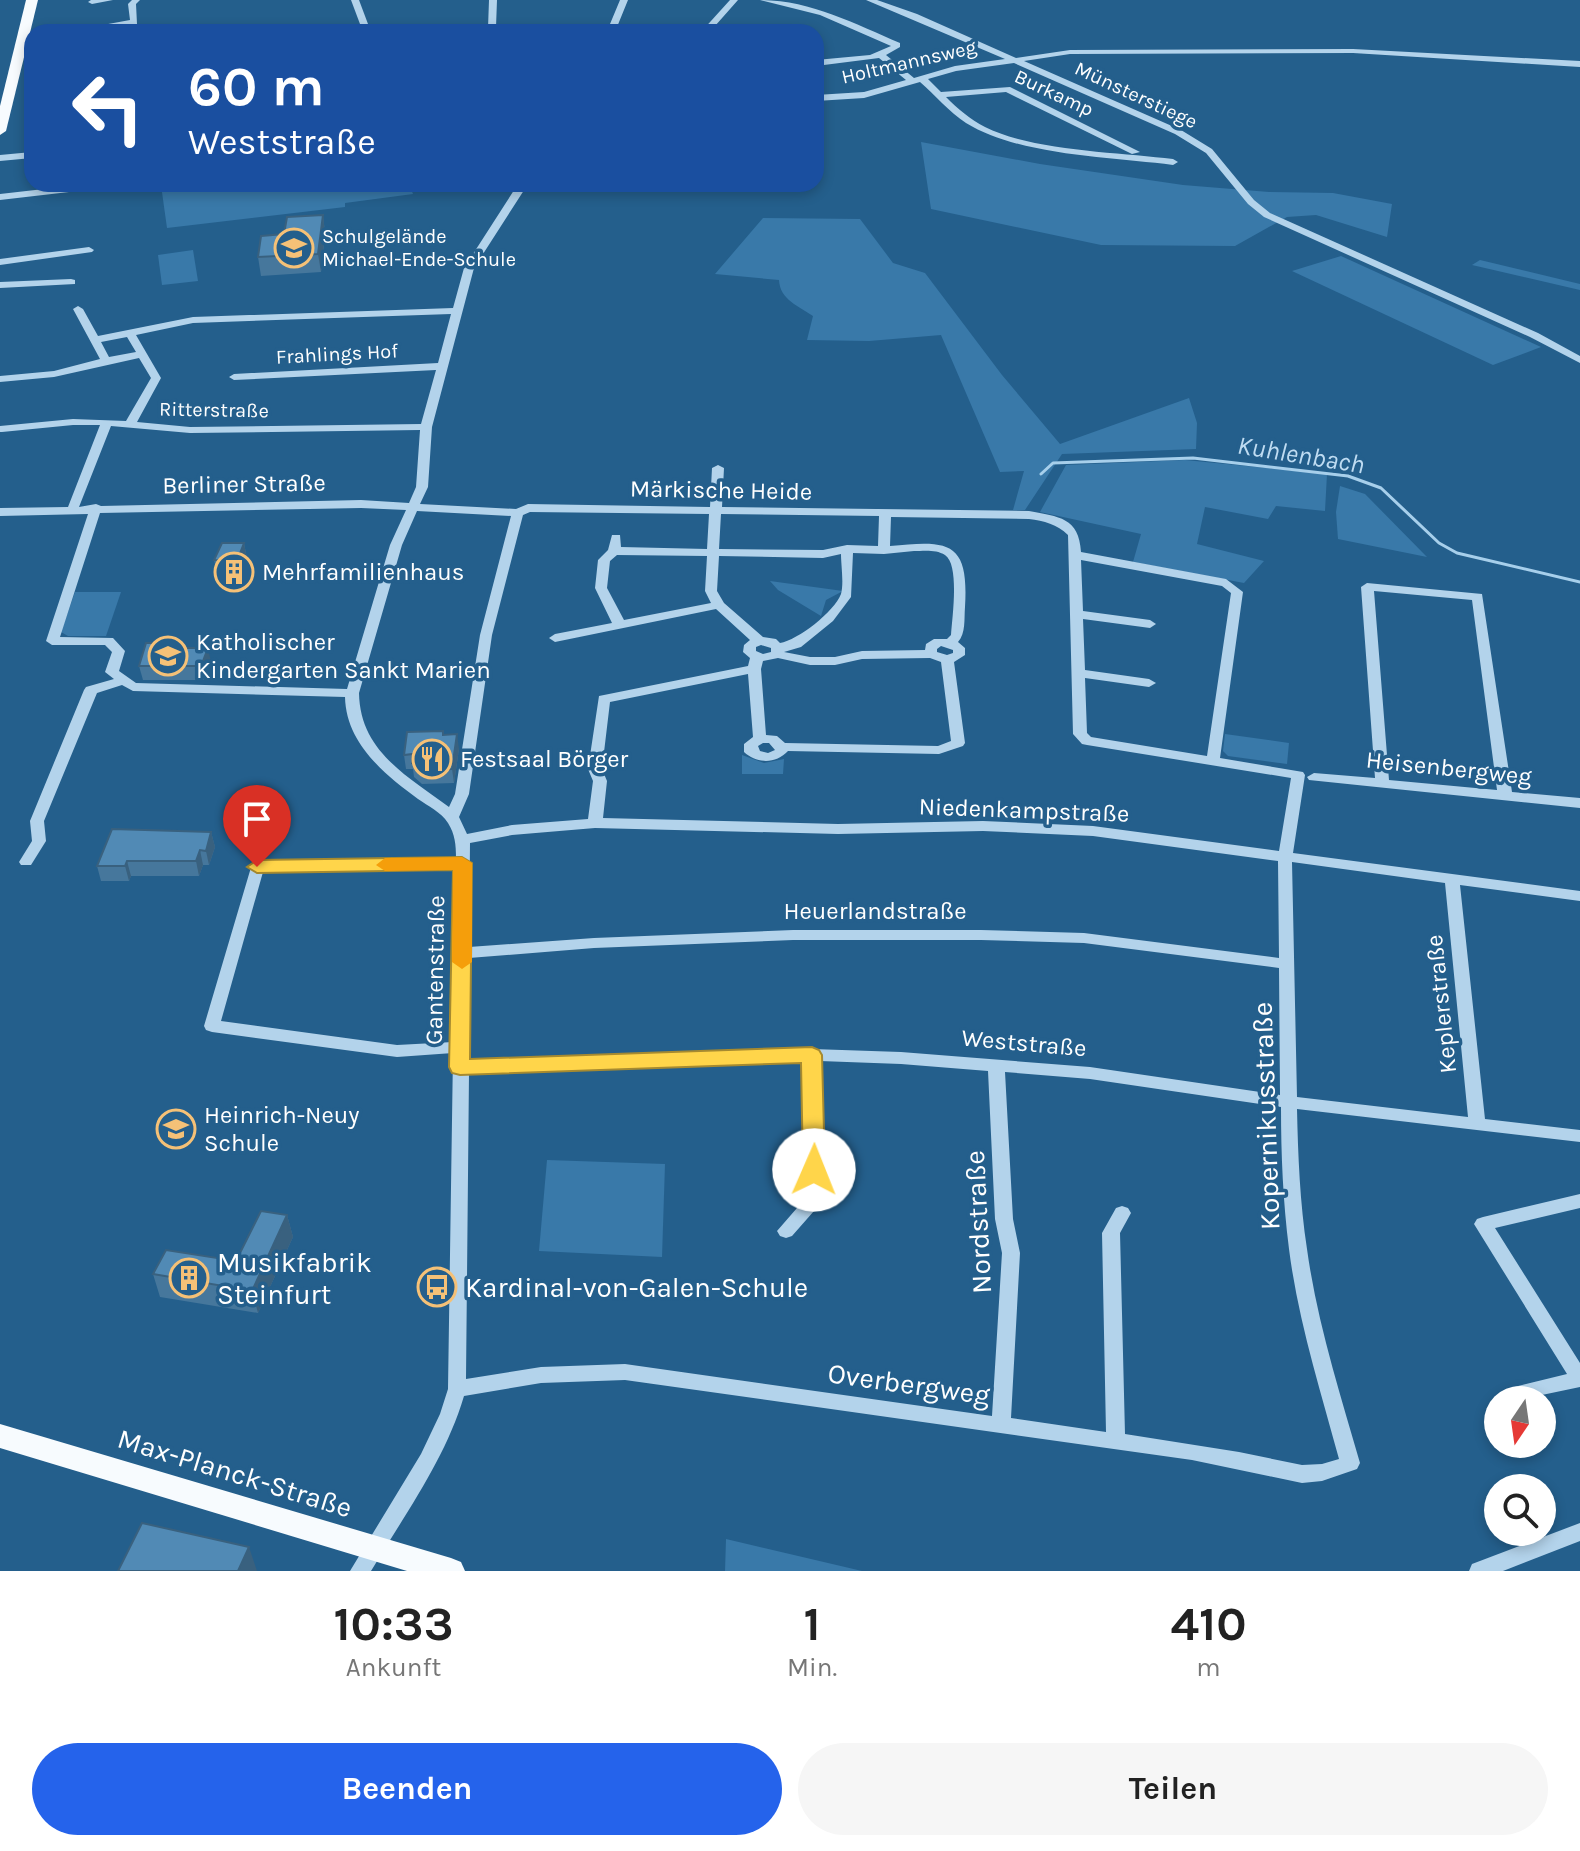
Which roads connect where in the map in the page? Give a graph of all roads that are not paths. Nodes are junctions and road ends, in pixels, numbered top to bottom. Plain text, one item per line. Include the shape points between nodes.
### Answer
1 (32, 0) edge
2 (109, 0) edge
3 (136, 0) edge
4 (355, 0) edge
5 (493, 0) edge
6 (624, 0) edge
7 (734, 0) edge
8 (764, 0) edge
9 (870, 0) edge
10 (92, 2) edge
11 (25, 24) edge
12 (132, 24) edge
13 (364, 24) edge
14 (492, 24) edge
15 (615, 24) edge
16 (712, 24) edge
17 (24, 29) edge
18 (879, 54) junction
19 (1010, 59) junction
20 (824, 62) edge
21 (1580, 64) edge
22 (916, 79) junction
23 (941, 95) junction
24 (824, 98) edge
25 (3, 105) edge
26 (0, 131) edge
27 (24, 156) edge
28 (0, 158) edge
29 (1146, 158) junction
30 (1173, 162) dead end
31 (43, 192) edge
32 (518, 192) edge
33 (0, 197) edge
34 (89, 250) dead end
35 (0, 262) edge
36 (71, 282) dead end
37 (0, 285) edge
38 (78, 309) dead end
39 (456, 311) junction
40 (130, 333) junction
41 (95, 340) junction
42 (142, 354) junction
43 (1580, 360) edge
44 (106, 361) junction
45 (442, 366) junction
46 (234, 377) dead end
47 (0, 379) edge
48 (107, 422) junction
49 (130, 424) junction
50 (426, 427) junction
51 (2, 429) edge
52 (718, 468) dead end
53 (415, 507) junction
54 (73, 508) junction
55 (96, 508) junction
56 (0, 512) edge
57 (715, 512) junction
58 (518, 513) junction
59 (886, 513) junction
60 (847, 549) junction
61 (884, 550) junction
62 (713, 553) junction
63 (1075, 555) junction
64 (719, 605) junction
65 (1076, 614) junction
66 (1150, 624) dead end
67 (620, 625) junction
68 (555, 638) dead end
69 (759, 641) junction
70 (950, 643) junction
71 (778, 650) junction
72 (931, 654) junction
73 (947, 660) junction
74 (756, 664) junction
75 (1078, 673) junction
76 (122, 681) junction
77 (1149, 683) dead end
78 (352, 693) junction
79 (1213, 761) junction
80 (1314, 777) dead end
81 (1382, 783) junction
82 (1505, 795) junction
83 (1580, 803) edge
84 (452, 817) junction
85 (595, 823) junction
86 (463, 840) junction
87 (1285, 856) junction
88 (26, 862) dead end
89 (462, 863) junction
90 (1452, 879) junction
91 (1580, 896) edge
92 (462, 953) junction
93 (1287, 964) junction
94 (812, 1055) junction
95 (460, 1057) junction
96 (996, 1064) junction
97 (1289, 1102) junction
98 (1477, 1124) junction
99 (1580, 1136) edge
100 (1580, 1201) edge
101 (1122, 1213) dead end
102 (786, 1231) dead end
103 (1579, 1379) edge
104 (1550, 1386) edge
105 (457, 1389) junction
106 (1001, 1425) junction
107 (0, 1436) edge
108 (1116, 1442) junction
109 (1350, 1463) joint
110 (1580, 1532) edge
111 (367, 1560) edge
112 (451, 1571) edge
113 (1479, 1571) edge

1 - 11 main road
2 - 10 street
3 - 12 street
4 - 13 street
5 - 14 street
6 - 15 street
7 - 16 street
8 - 18 street via 822,13 897,45
9 - 19 street, Münsterstiege
17 - 25 main road
18 - 20 street
18 - 22 street, Burkamp
19 - 21 street, Holtmannsweg via 1087,52 1353,51
19 - 22 street, Holtmannsweg
19 - 43 street, Münsterstiege via 1198,143 1267,215
22 - 23 street, Burkamp
22 - 24 street, Holtmannsweg via 864,95
23 - 29 street, Burkamp via 968,121 996,134
23 - 29 street, Burkamp via 1007,89
25 - 26 main road
27 - 28 street
29 - 30 street, Burkamp
31 - 33 street
32 - 39 street, Gantenstraße via 473,258
34 - 35 street
36 - 37 street
38 - 41 street
39 - 40 street via 207,319
39 - 45 street, Gantenstraße
40 - 41 street
40 - 42 street
41 - 44 street
42 - 44 street
42 - 49 street via 156,378
44 - 47 street via 54,374
45 - 46 street, Frahlings Hof
45 - 50 street, Gantenstraße
48 - 49 street, Ritterstraße
48 - 51 street, Ritterstraße
48 - 54 street
49 - 50 street, Ritterstraße via 190,430
50 - 53 street, Gantenstraße via 422,487
52 - 57 street
53 - 55 street, Berliner Straße
53 - 58 street, Märkische Heide
53 - 78 street, Gantenstraße via 396,545
54 - 55 street, Berliner Straße
54 - 56 street, Berliner Straße
55 - 76 street via 52,641 108,641 119,651 112,672
57 - 58 street, Märkische Heide via 528,508
57 - 59 street, Märkische Heide
57 - 62 street
58 - 84 street via 486,635 462,794
59 - 61 street
59 - 63 street, Märkische Heide via 1046,518 1071,529
60 - 61 street
60 - 62 street via 823,554
60 - 71 street via 847,594 829,618 796,644
61 - 70 street via 937,547 953,552 960,562 957,636
62 - 64 street via 711,591
62 - 67 street via 615,545 604,560 601,588
63 - 65 street
63 - 79 street via 1226,583 1237,592
64 - 67 street
64 - 69 street
65 - 66 street
65 - 75 street
67 - 68 street
69 - 71 street via 771,642
69 - 74 street via 749,652
70 - 72 street via 939,642
70 - 73 street via 959,648 959,655
71 - 72 street via 810,661
71 - 74 street
72 - 73 street
73 - 74 street via 958,743 939,750 782,747 772,739 760,739
74 - 85 street via 604,699
75 - 77 street
75 - 79 street via 1080,734 1087,741
76 - 78 street via 148,690
76 - 88 street via 91,690 37,821 39,841
78 - 84 street, Gantenstraße via 354,724 373,752
79 - 87 street, Kopernikusstraße via 1298,775
80 - 81 street, Heisenbergweg
81 - 82 street, Heisenbergweg
81 - 82 street via 1367,587 1478,597
82 - 83 street, Heisenbergweg
84 - 86 street, Gantenstraße
85 - 86 street, Niedenkampstraße
85 - 87 street, Niedenkampstraße via 1021,827
86 - 89 street, Gantenstraße
87 - 90 street, Niedenkampstraße
87 - 93 street, Kopernikusstraße
89 - 92 street, Gantenstraße
89 - 95 street, Weststraße via 257,867 212,1026
90 - 91 street, Niedenkampstraße
90 - 98 street, Keplerstraße
92 - 93 street, Heuerlandstraße via 762,936 981,935 1084,938
92 - 95 street, Gantenstraße
93 - 97 street, Kopernikusstraße
94 - 95 street, Weststraße
94 - 96 street, Weststraße
94 - 102 street via 814,1170 805,1211
95 - 105 street, Gantenstraße
96 - 97 street, Weststraße
96 - 106 street, Nordstraße via 1004,1219 1011,1253
97 - 98 street, Weststraße
97 - 109 street, Kopernikusstraße via 1298,1251
98 - 99 street, Weststraße
100 - 103 street via 1483,1224
101 - 108 street via 1111,1233
103 - 104 street
105 - 106 street, Overbergweg via 518,1376 625,1372
105 - 111 street, Gantenstraße via 437,1445
106 - 108 street, Overbergweg
107 - 111 main road, Max-Planck-Straße
108 - 109 street, Overbergweg via 1256,1464 1291,1475 1324,1475
110 - 113 street
111 - 112 main road, Max-Planck-Straße

